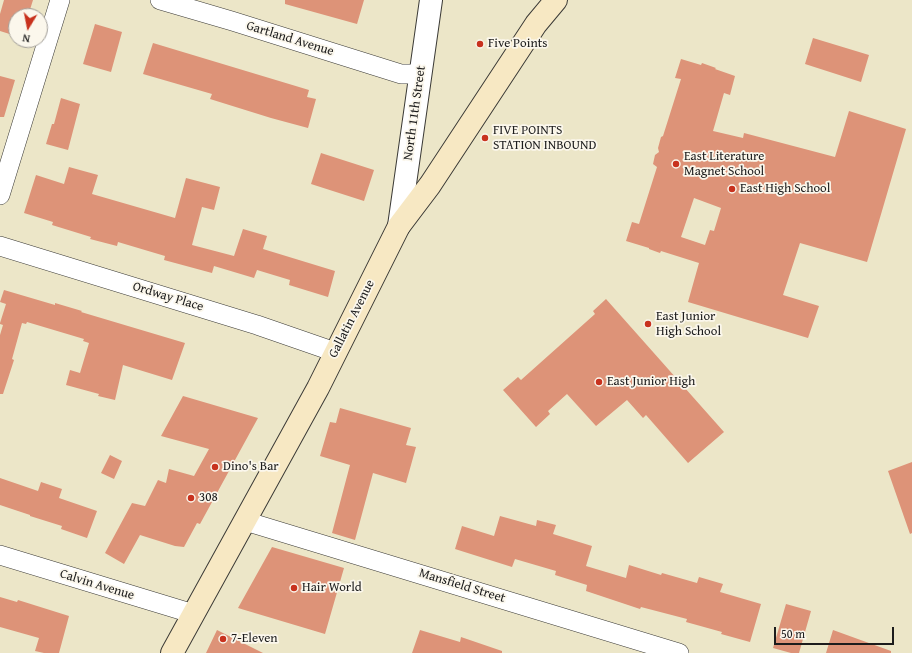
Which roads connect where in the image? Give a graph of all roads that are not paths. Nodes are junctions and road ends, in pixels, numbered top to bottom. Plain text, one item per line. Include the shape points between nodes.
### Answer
1 (60, 0) edge
2 (160, 0) edge
3 (431, 0) edge
4 (556, 0) edge
5 (421, 74) junction
6 (0, 195) edge
7 (399, 226) junction
8 (0, 246) edge
9 (335, 352) junction
10 (245, 521) junction
11 (0, 555) edge
12 (194, 614) junction
13 (172, 653) edge
14 (679, 653) edge

1 - 6 street
2 - 5 street, Gartland Avenue via 402,74
3 - 5 street, North 11th Street
4 - 7 main road, Gallatin Avenue via 536,24 430,185
5 - 7 street, North 11th Street
7 - 9 main road, Gallatin Avenue
8 - 9 street, Ordway Place
9 - 10 main road, Gallatin Avenue
10 - 12 main road, Gallatin Avenue
10 - 14 street, Mansfield Street
11 - 12 street, Calvin Avenue
12 - 13 main road, Gallatin Avenue

